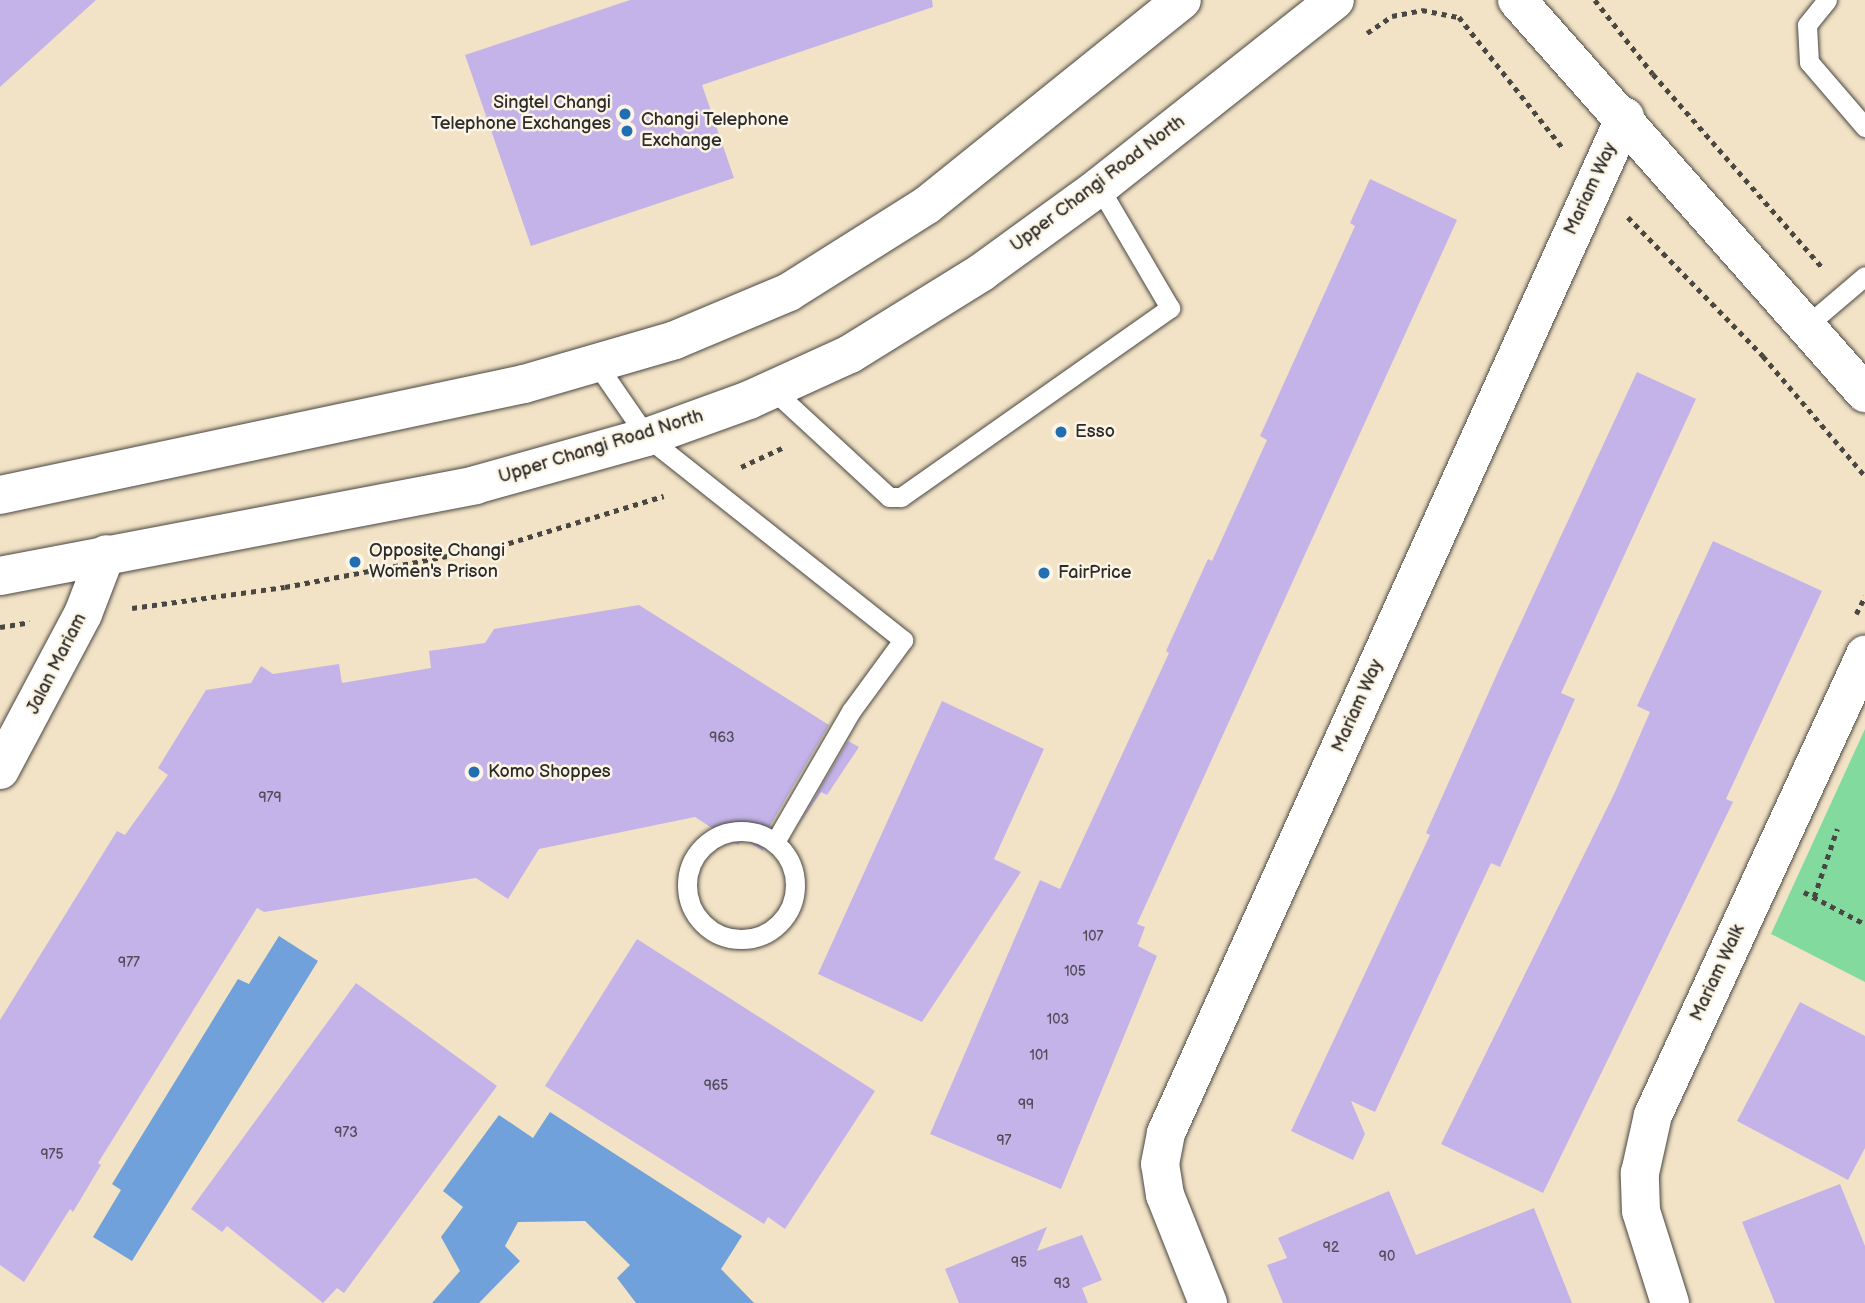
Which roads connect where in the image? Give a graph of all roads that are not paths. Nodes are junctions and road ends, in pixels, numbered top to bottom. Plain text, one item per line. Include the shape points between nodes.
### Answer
1 (1182, 0) edge
2 (1335, 0) edge
3 (1517, 0) edge
4 (1826, 0) edge
5 (1625, 117) junction
6 (1865, 127) edge
7 (1099, 187) junction
8 (1865, 276) edge
9 (1806, 326) junction
10 (598, 366) junction
11 (772, 389) junction
12 (1865, 393) edge
13 (647, 437) junction
14 (0, 495) edge
15 (106, 554) junction
16 (0, 576) edge
17 (1865, 655) edge
18 (0, 771) edge
19 (775, 842) junction
20 (1208, 1303) edge
21 (1670, 1303) edge

1 - 10 street via 927,205 893,227 789,292 675,340
2 - 7 street, Upper Changi Road North
3 - 5 street, Mariam Way
4 - 6 lane via 1807,25 1809,62
5 - 9 street, Mariam Way
5 - 20 street, Mariam Way via 1166,1133 1160,1164 1165,1195
7 - 11 street, Upper Changi Road North via 982,272 861,348
7 - 11 lane via 1170,303 1166,313 901,497 889,497
8 - 9 lane
9 - 12 street, Mariam Way
10 - 13 lane
10 - 14 street
11 - 13 street, Upper Changi Road North
13 - 15 street, Upper Changi Road North via 475,485
13 - 19 lane via 903,640 851,711
15 - 16 street, Upper Changi Road North
15 - 18 street, Jalan Mariam via 83,614
17 - 21 street, Mariam Walk via 1653,1115 1640,1173 1641,1211
19 - 19 lane via 792,863 796,888 788,914 770,933 744,940 718,936 698,919 687,894 688,869 702,846 725,832 751,831

